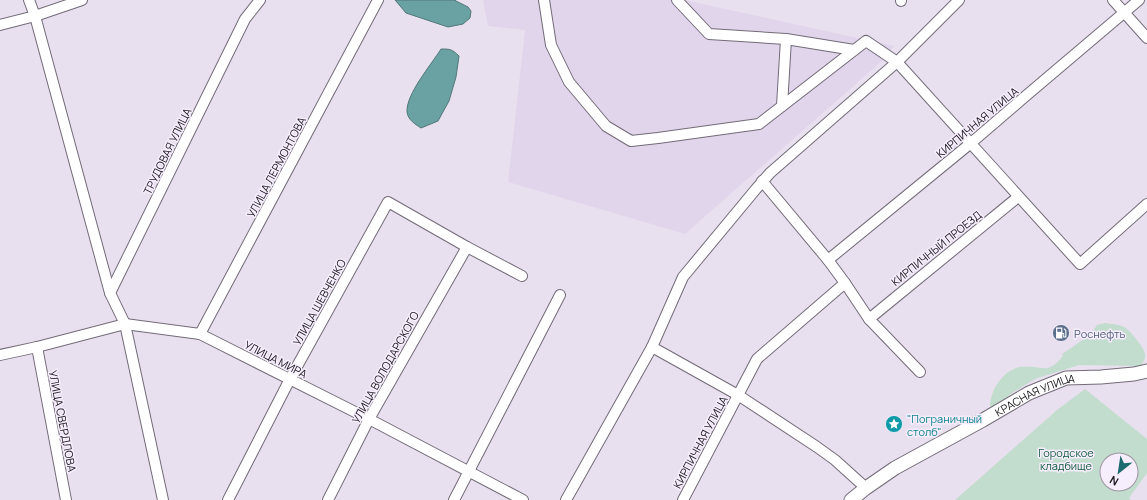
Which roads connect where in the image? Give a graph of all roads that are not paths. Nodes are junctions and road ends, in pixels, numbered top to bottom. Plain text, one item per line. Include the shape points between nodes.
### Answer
1 (29, 0) edge
2 (82, 0) edge
3 (260, 0) edge
4 (378, 0) edge
5 (544, 0) edge
6 (677, 0) edge
7 (959, 0) edge
8 (1113, 0) edge
9 (1139, 0) edge
10 (1124, 12) junction
11 (35, 16) junction
12 (0, 25) edge
13 (1147, 38) edge
14 (786, 39) junction
15 (854, 50) junction
16 (897, 62) junction
17 (782, 106) junction
18 (971, 143) junction
19 (762, 181) junction
20 (1018, 197) junction
21 (1147, 204) edge
22 (467, 247) junction
23 (828, 260) junction
24 (522, 276) dead end
25 (845, 283) junction
26 (110, 293) junction
27 (560, 295) dead end
28 (869, 318) junction
29 (125, 324) junction
30 (200, 334) junction
31 (37, 347) junction
32 (652, 348) junction
33 (0, 355) edge
34 (1147, 370) edge
35 (920, 372) dead end
36 (290, 379) junction
37 (738, 395) junction
38 (369, 419) junction
39 (468, 471) junction
40 (866, 488) junction
41 (66, 500) edge
42 (163, 500) edge
43 (228, 500) edge
44 (328, 500) edge
45 (454, 500) edge
46 (523, 500) edge
47 (566, 500) edge
48 (683, 500) edge
49 (851, 500) edge

1 - 11 street
2 - 11 street
3 - 26 street, ТРУДОВАЯ УЛИЦА via 245,19
4 - 30 street, УЛИЦА ЛЕРМОНТОВА
5 - 17 street via 551,45 569,82 606,126 631,141 759,124
6 - 14 street via 708,34
7 - 16 street
8 - 10 street
9 - 10 street, КИРПИЧНАЯ УЛИЦА
10 - 13 street
10 - 18 street, КИРПИЧНАЯ УЛИЦА
11 - 12 street
11 - 26 street
14 - 15 street
14 - 17 street
15 - 16 street via 866,41
15 - 17 street
16 - 18 street
16 - 19 street
18 - 20 street
18 - 23 street, КИРПИЧНАЯ УЛИЦА
19 - 23 street
19 - 32 street via 683,277
20 - 21 street via 1080,264
20 - 28 street, КИРПИЧНЫЙ ПРОЕЗД
22 - 24 street
22 - 36 street, УЛИЦА ШЕВЧЕНКО via 388,202
22 - 38 street, УЛИЦА ВОЛОДАРСКОГО
23 - 25 street
25 - 28 street
25 - 37 street, КИРПИЧНАЯ УЛИЦА via 757,359
26 - 29 street
27 - 39 street
28 - 35 street
29 - 30 street, УЛИЦА МИРА
29 - 31 street, УЛИЦА МИРА
29 - 42 street
30 - 36 street, УЛИЦА МИРА
31 - 33 street, УЛИЦА МИРА
31 - 41 street, УЛИЦА СВЕРДЛОВА
32 - 37 street
32 - 47 street
34 - 40 main road, КРАСНАЯ УЛИЦА via 1134,374 1066,378 1029,393 894,468
36 - 38 street, УЛИЦА МИРА
36 - 43 street, УЛИЦА ШЕВЧЕНКО
37 - 40 street via 818,447
37 - 48 street, КИРПИЧНАЯ УЛИЦА
38 - 39 street, УЛИЦА МИРА
38 - 44 street, УЛИЦА ВОЛОДАРСКОГО
39 - 45 street
39 - 46 street, УЛИЦА МИРА
40 - 49 main road, КРАСНАЯ УЛИЦА

